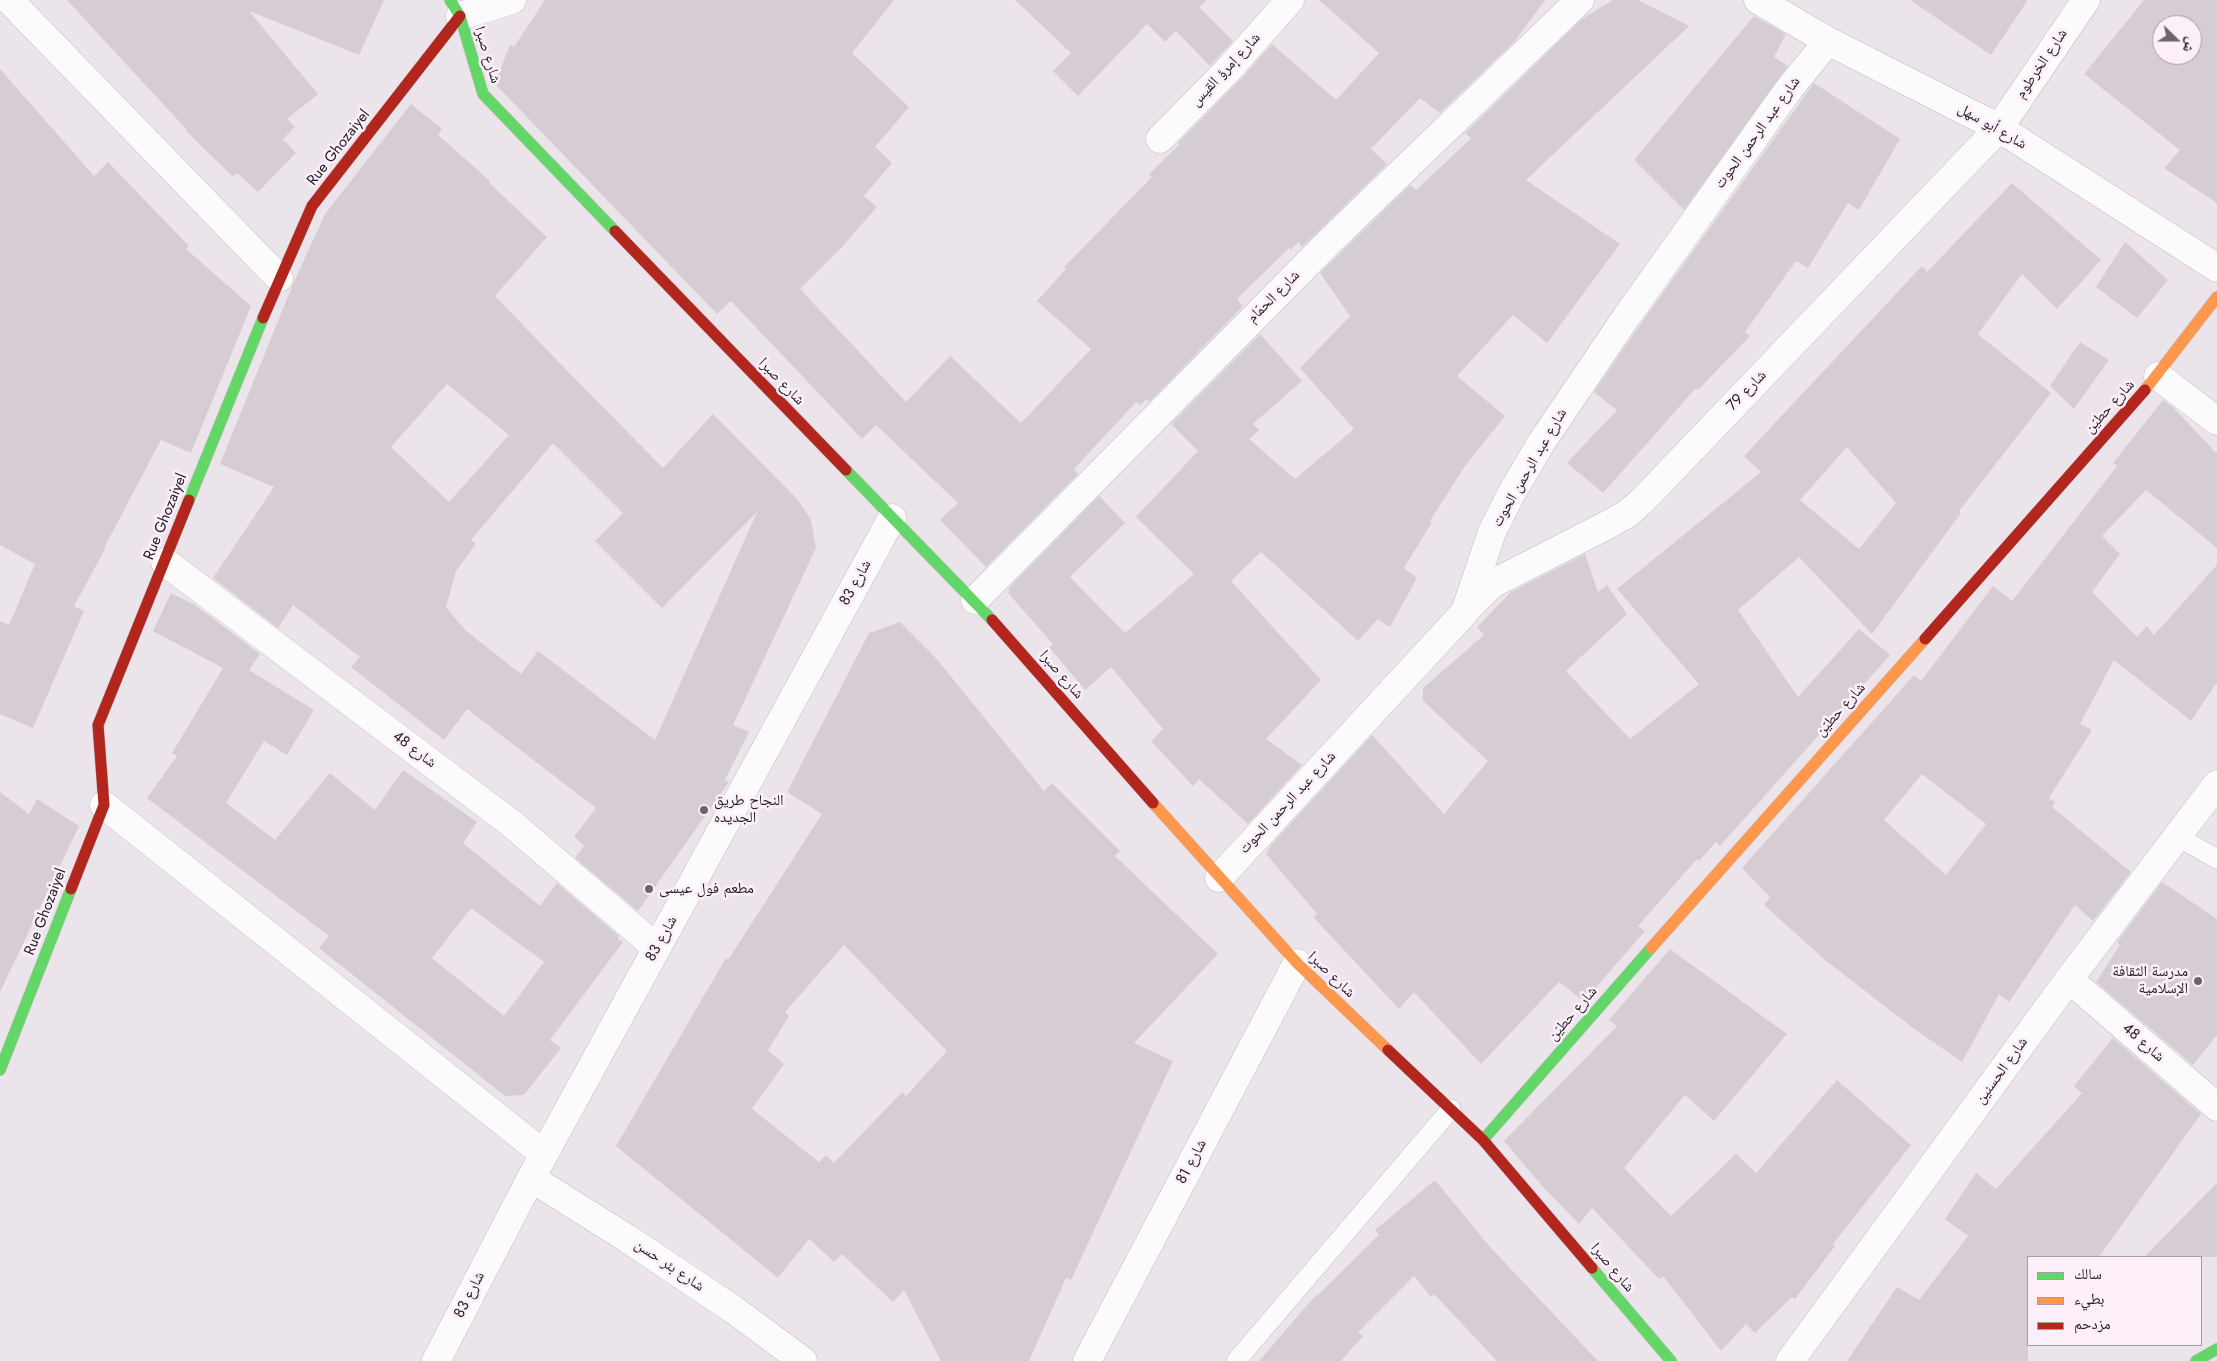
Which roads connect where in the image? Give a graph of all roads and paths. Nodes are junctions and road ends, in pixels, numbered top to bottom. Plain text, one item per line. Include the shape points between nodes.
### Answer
1 (9, 0) edge
2 (512, 0) edge
3 (1290, 0) edge
4 (1580, 0) edge
5 (1758, 0) edge
6 (2086, 0) edge
7 (455, 8) edge
8 (1828, 41) junction
9 (1999, 128) junction
10 (1160, 139) dead end
11 (2217, 268) edge
12 (279, 278) junction
13 (2217, 297) edge
14 (2158, 376) junction
15 (2217, 421) edge
16 (892, 518) junction
17 (164, 562) junction
18 (975, 600) junction
19 (1465, 612) junction
20 (2217, 784) edge
21 (104, 805) junction
22 (2178, 837) junction
23 (2217, 859) edge
24 (1219, 878) junction
25 (657, 948) junction
26 (1298, 963) junction
27 (2069, 979) junction
28 (0, 1070) edge
29 (2217, 1106) edge
30 (1451, 1109) junction
31 (1484, 1140) junction
32 (544, 1154) junction
33 (531, 1178) junction
34 (2217, 1349) edge
35 (436, 1361) edge
36 (803, 1361) edge
37 (1087, 1361) edge
38 (1236, 1361) edge
39 (1671, 1361) edge
40 (1790, 1361) edge
41 (2196, 1361) edge

1 - 12 street
2 - 7 street
3 - 10 street, شارع إمرؤ القيس via 1230,68
4 - 18 street, شارع الحمّام via 1330,241
5 - 8 street, شارع أبو سهل
6 - 9 street, شارع الخرطوم
7 - 12 street, Rue Ghozaiyel via 312,206
7 - 16 street, شارع صبرا via 483,94
8 - 9 street, شارع أبو سهل
8 - 19 street, شارع عبد الرحمن الحوت via 1789,89 1632,308 1542,443 1492,532
9 - 11 street, شارع أبو سهل
9 - 19 street, شارع 79 via 1643,500 1611,523 1492,584
12 - 17 street, Rue Ghozaiyel
13 - 14 street, شارع حطيّن
14 - 15 street
14 - 31 street, شارع حطيّن
16 - 18 street, شارع صبرا
16 - 25 street, شارع 83
17 - 21 street, Rue Ghozaiyel via 98,726
17 - 25 street, شارع 48 via 512,824
18 - 24 street, شارع صبرا
19 - 24 street, شارع عبد الرحمن الحوت
20 - 22 street, شارع الحسنين
21 - 28 street, Rue Ghozaiyel
21 - 32 street
22 - 23 lane
22 - 27 street, شارع الحسنين
24 - 26 street, شارع صبرا
25 - 32 street, شارع 83
26 - 30 street, شارع صبرا
26 - 37 street, شارع 81
27 - 29 street, شارع 48
27 - 40 street, شارع الحسنين
30 - 31 street, شارع صبرا
30 - 38 lane
31 - 39 street, شارع صبرا
32 - 33 street, شارع 83
33 - 35 street, شارع 83
33 - 36 street, شارع بئر حسن via 734,1310
34 - 41 street

